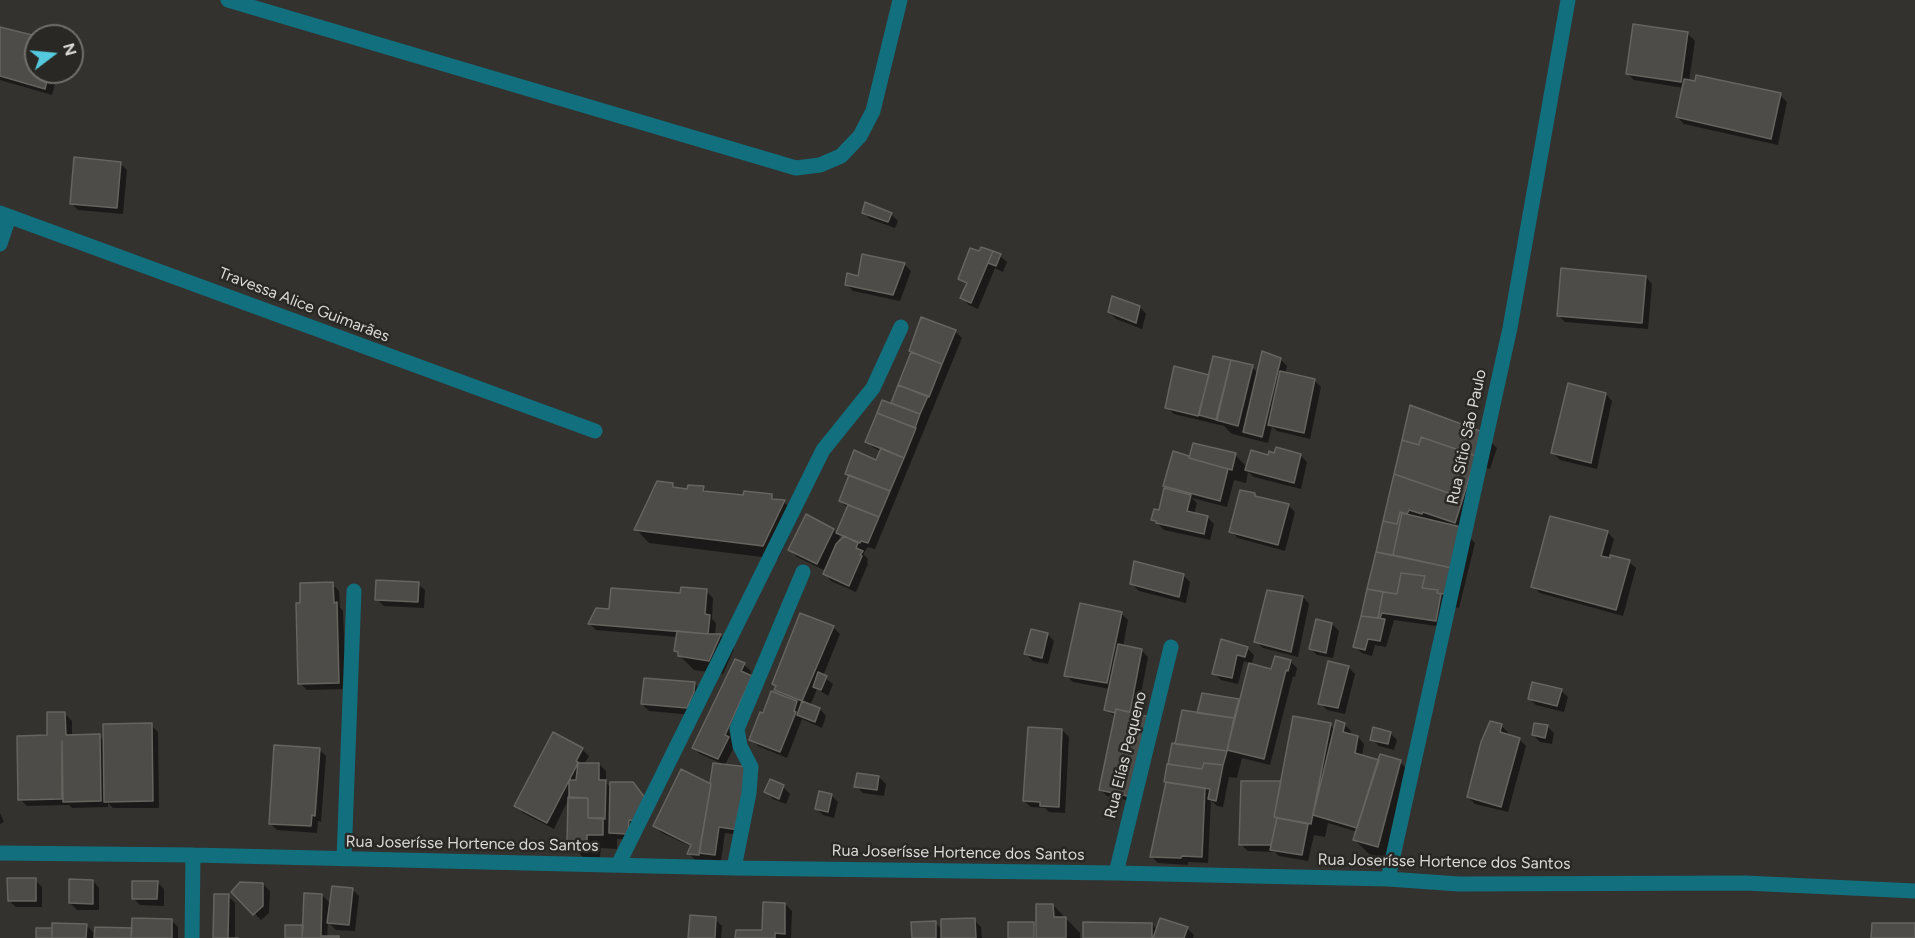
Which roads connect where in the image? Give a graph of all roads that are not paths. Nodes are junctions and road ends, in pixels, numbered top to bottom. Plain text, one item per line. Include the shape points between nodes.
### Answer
1 (228, 0) edge
2 (900, 0) edge
3 (1568, 0) edge
4 (4, 215) edge
5 (0, 244) edge
6 (901, 327) dead end
7 (595, 431) dead end
8 (803, 572) dead end
9 (354, 591) dead end
10 (1171, 647) dead end
11 (0, 853) edge
12 (194, 855) junction
13 (344, 859) junction
14 (618, 865) junction
15 (734, 868) junction
16 (1116, 873) junction
17 (1388, 879) junction
18 (1915, 891) edge
19 (192, 938) edge

1 - 2 street via 796,168 820,165 841,156 860,136 873,111
3 - 17 street, Rua Sítio São Paulo via 1510,328
4 - 5 street
4 - 7 street, Travessa Alice Guimarães
6 - 14 street via 873,388 824,450
8 - 15 street via 737,729 740,746 751,767
9 - 13 street
10 - 16 street, Rua Elías Pequeno
11 - 12 street, Rua Joserísse Hortence dos Santos
12 - 13 street, Rua Joserísse Hortence dos Santos
12 - 19 street
13 - 14 street, Rua Joserísse Hortence dos Santos
14 - 15 street, Rua Joserísse Hortence dos Santos
15 - 16 street, Rua Joserísse Hortence dos Santos
16 - 17 street, Rua Joserísse Hortence dos Santos
17 - 18 street, Rua Joserísse Hortence dos Santos via 1459,884 1745,883

